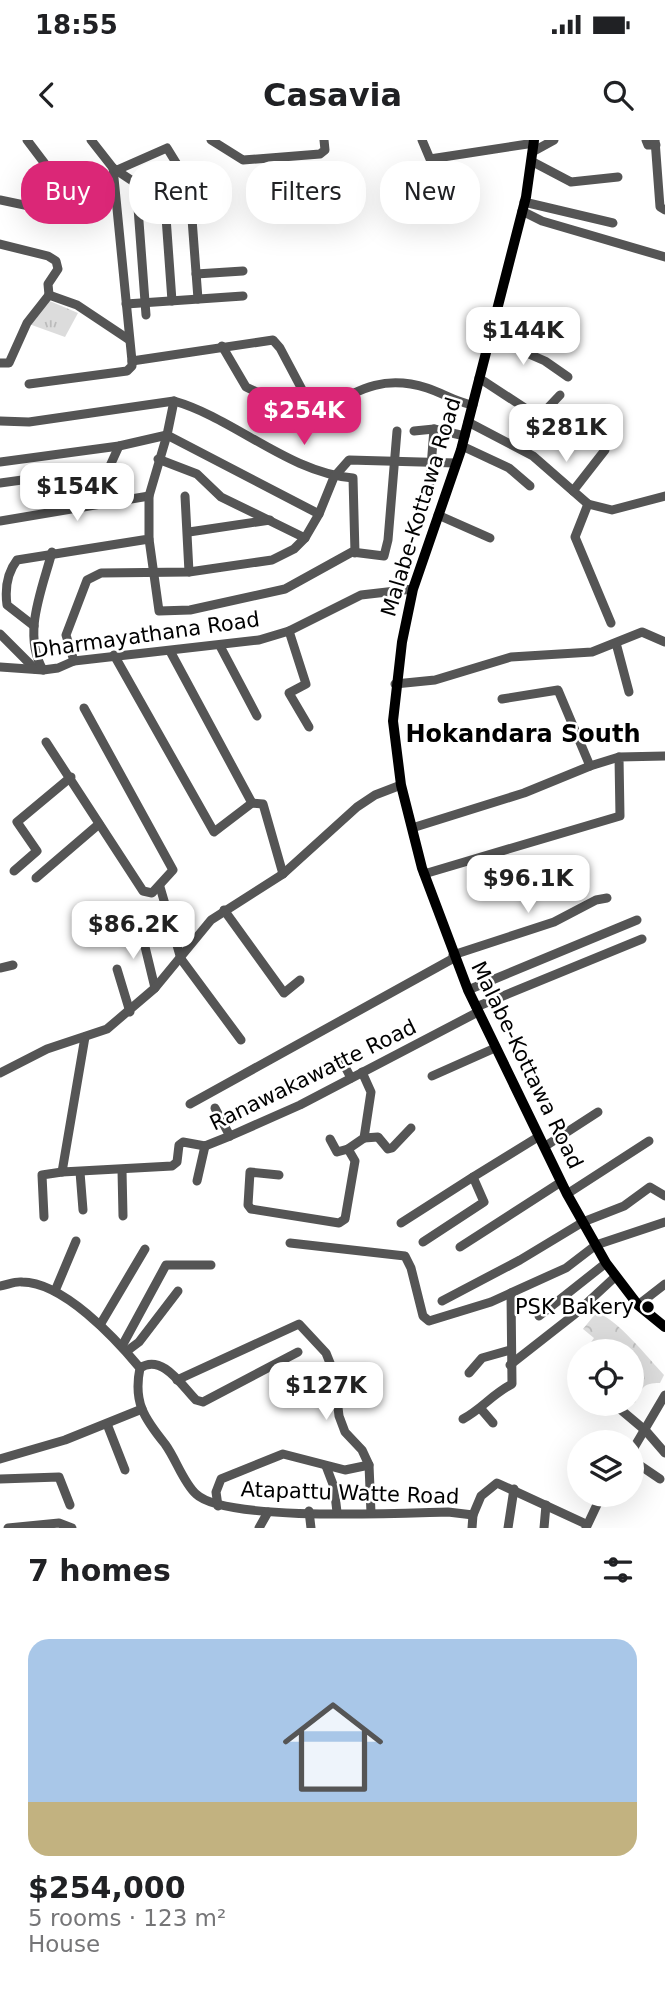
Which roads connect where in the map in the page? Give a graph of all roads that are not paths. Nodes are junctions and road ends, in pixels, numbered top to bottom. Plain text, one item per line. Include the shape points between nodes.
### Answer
1 (27, 140) edge
2 (91, 140) edge
3 (211, 140) edge
4 (324, 140) edge
5 (422, 140) edge
6 (554, 140) edge
7 (646, 140) edge
8 (656, 143) edge
9 (533, 149) edge
10 (108, 161) edge
11 (135, 161) edge
12 (175, 161) edge
13 (129, 163) edge
14 (115, 169) junction
15 (618, 177) dead end
16 (129, 179) edge
17 (0, 200) edge
18 (523, 206) junction
19 (665, 210) edge
20 (614, 223) dead end
21 (139, 224) edge
22 (166, 224) edge
23 (192, 224) edge
24 (0, 244) edge
25 (665, 257) edge
26 (243, 271) dead end
27 (196, 274) junction
28 (49, 295) junction
29 (243, 296) dead end
30 (198, 299) junction
31 (172, 301) junction
32 (145, 303) junction
33 (126, 304) junction
34 (146, 316) dead end
35 (490, 337) junction
36 (128, 339) junction
37 (222, 346) junction
38 (132, 361) junction
39 (0, 363) edge
40 (568, 377) dead end
41 (479, 378) junction
42 (29, 384) dead end
43 (560, 395) dead end
44 (174, 401) junction
45 (472, 405) junction
46 (315, 414) junction
47 (0, 422) edge
48 (468, 422) junction
49 (434, 429) junction
50 (397, 430) dead end
51 (414, 431) dead end
52 (167, 435) junction
53 (463, 441) junction
54 (119, 446) junction
55 (606, 450) dead end
56 (158, 459) junction
57 (394, 460) junction
58 (0, 462) edge
59 (431, 462) junction
60 (456, 463) junction
61 (334, 477) junction
62 (0, 483) edge
63 (530, 486) dead end
64 (573, 491) junction
65 (429, 492) dead end
66 (149, 496) junction
67 (185, 496) dead end
68 (665, 496) edge
69 (588, 504) junction
70 (319, 514) junction
71 (438, 515) junction
72 (272, 520) junction
73 (0, 521) edge
74 (189, 531) junction
75 (305, 538) junction
76 (490, 538) dead end
77 (149, 539) junction
78 (52, 552) junction
79 (355, 553) junction
80 (154, 570) junction
81 (189, 572) junction
82 (413, 589) junction
83 (611, 623) dead end
84 (34, 626) junction
85 (289, 631) junction
86 (0, 634) edge
87 (665, 642) edge
88 (616, 643) junction
89 (219, 646) junction
90 (170, 652) junction
91 (114, 655) junction
92 (74, 661) junction
93 (0, 667) edge
94 (39, 669) junction
95 (396, 684) junction
96 (629, 692) dead end
97 (502, 699) dead end
98 (84, 708) dead end
99 (257, 716) dead end
100 (309, 727) dead end
101 (46, 742) dead end
102 (665, 756) edge
103 (619, 757) junction
104 (590, 766) junction
105 (71, 777) junction
106 (401, 785) junction
107 (252, 803) junction
108 (99, 824) junction
109 (412, 828) junction
110 (14, 871) dead end
111 (283, 874) junction
112 (424, 874) junction
113 (36, 878) dead end
114 (160, 887) junction
115 (607, 898) dead end
116 (224, 910) junction
117 (636, 920) dead end
118 (140, 926) dead end
119 (642, 939) dead end
120 (454, 957) junction
121 (181, 959) junction
122 (13, 965) dead end
123 (0, 968) edge
124 (117, 970) dead end
125 (300, 980) dead end
126 (155, 988) junction
127 (468, 990) junction
128 (477, 1010) junction
129 (130, 1012) junction
130 (85, 1037) junction
131 (241, 1041) dead end
132 (495, 1048) junction
133 (327, 1070) dead end
134 (362, 1072) junction
135 (0, 1073) edge
136 (432, 1076) dead end
137 (351, 1078) junction
138 (190, 1104) dead end
139 (215, 1108) dead end
140 (598, 1112) dead end
141 (411, 1128) dead end
142 (230, 1136) junction
143 (364, 1138) junction
144 (330, 1139) dead end
145 (541, 1142) junction
146 (649, 1142) dead end
147 (205, 1146) junction
148 (348, 1149) junction
149 (122, 1170) junction
150 (62, 1172) junction
151 (80, 1172) junction
152 (279, 1175) dead end
153 (473, 1177) junction
154 (197, 1181) dead end
155 (561, 1182) junction
156 (567, 1195) junction
157 (665, 1196) edge
158 (83, 1210) dead end
159 (123, 1216) dead end
160 (44, 1217) dead end
161 (583, 1222) junction
162 (665, 1222) edge
163 (401, 1223) dead end
164 (76, 1241) dead end
165 (423, 1242) dead end
166 (290, 1243) dead end
167 (596, 1245) junction
168 (460, 1247) dead end
169 (145, 1249) dead end
170 (606, 1263) junction
171 (211, 1265) dead end
172 (615, 1277) junction
173 (665, 1284) edge
174 (0, 1286) edge
175 (55, 1291) junction
176 (178, 1291) dead end
177 (511, 1293) junction
178 (442, 1301) dead end
179 (638, 1305) junction
180 (539, 1316) dead end
181 (100, 1325) junction
182 (665, 1327) edge
183 (124, 1349) junction
184 (510, 1350) junction
185 (298, 1352) dead end
186 (510, 1365) junction
187 (140, 1368) junction
188 (469, 1373) dead end
189 (177, 1380) junction
190 (665, 1395) edge
191 (142, 1409) junction
192 (481, 1409) junction
193 (628, 1416) edge
194 (463, 1419) dead end
195 (493, 1423) dead end
196 (107, 1424) junction
197 (646, 1431) junction
198 (644, 1434) edge
199 (665, 1452) edge
200 (0, 1459) edge
201 (369, 1465) junction
202 (326, 1466) junction
203 (644, 1468) edge
204 (125, 1470) dead end
205 (0, 1479) edge
206 (660, 1479) dead end
207 (514, 1489) junction
208 (70, 1505) dead end
209 (546, 1505) junction
210 (218, 1506) junction
211 (596, 1507) edge
212 (309, 1511) junction
213 (268, 1512) junction
214 (337, 1512) junction
215 (371, 1513) junction
216 (473, 1515) junction
217 (586, 1526) edge
218 (8, 1528) edge
219 (72, 1528) edge
220 (259, 1528) edge
221 (312, 1528) edge
222 (472, 1528) edge
223 (508, 1528) edge
224 (544, 1528) edge

1 - 17 street via 86,218
2 - 10 street
3 - 4 street via 243,160 320,154 325,150
5 - 9 street via 430,159 438,160 461,153
6 - 9 street
7 - 8 street via 648,145
8 - 19 street via 660,207
9 - 15 street via 571,182
9 - 18 main road, Malabe-Kottawa Road
11 - 12 street via 167,148
13 - 14 street
14 - 16 street
14 - 33 street
18 - 20 street
18 - 25 street via 542,221
18 - 35 main road, Malabe-Kottawa Road
21 - 32 street
22 - 31 street
23 - 27 street
24 - 28 street via 56,261 58,269 48,284
26 - 27 street
27 - 30 street
28 - 36 street via 77,305
28 - 39 street via 27,323 9,363
29 - 30 street
30 - 31 street
31 - 32 street
32 - 33 street
32 - 34 street
33 - 36 street
35 - 40 street via 545,361
35 - 41 main road, Malabe-Kottawa Road
36 - 38 street
37 - 38 street
37 - 46 street via 246,387 301,413
37 - 46 street via 273,340
38 - 42 street via 127,371
41 - 43 street via 534,414 542,413
41 - 45 main road, Malabe-Kottawa Road
44 - 47 street
44 - 52 street
44 - 61 street
45 - 46 street via 428,389 381,382
45 - 48 main road, Malabe-Kottawa Road
48 - 53 main road, Malabe-Kottawa Road
48 - 64 street via 533,456
49 - 51 street
49 - 53 street
49 - 59 street
50 - 57 street
52 - 54 street
52 - 56 street
52 - 70 street
53 - 60 main road, Malabe-Kottawa Road
53 - 63 street
54 - 58 street
54 - 62 street via 109,467
55 - 64 street
56 - 66 street
56 - 72 street via 197,474 221,497
57 - 59 street
57 - 61 street via 349,460
57 - 79 street via 384,556
59 - 60 street
59 - 65 street
60 - 71 main road, Malabe-Kottawa Road
61 - 70 street
61 - 79 street via 353,478
64 - 69 street
66 - 73 street
66 - 77 street
67 - 74 street
68 - 69 street via 611,510
69 - 83 street via 575,537
70 - 75 street
71 - 76 street
71 - 82 main road, Malabe-Kottawa Road
72 - 74 street
72 - 75 street
74 - 81 street
75 - 81 street via 294,550 272,560
77 - 78 street
77 - 80 street
78 - 84 street
78 - 84 street via 17,560 5,590 7,606
79 - 80 street via 285,589 190,610 159,611
80 - 81 street
80 - 92 street via 101,573 87,580 66,635
82 - 85 street, Dharmayathana Road via 361,595
82 - 95 main road, Malabe-Kottawa Road
84 - 94 street via 33,653
85 - 89 street, Dharmayathana Road
85 - 100 street via 306,684 289,692
86 - 94 street
87 - 88 street via 642,632
88 - 95 street via 592,652 511,657 435,680
88 - 96 street
89 - 90 street, Dharmayathana Road
89 - 99 street
90 - 91 street, Dharmayathana Road
90 - 107 street
91 - 92 street, Dharmayathana Road
91 - 107 street via 214,832
92 - 94 street, Dharmayathana Road
93 - 94 street, Dharmayathana Road
95 - 106 main road, Malabe-Kottawa Road via 393,721
97 - 104 street via 558,690
98 - 114 street via 173,870
101 - 105 street
102 - 103 street
103 - 104 street
103 - 112 street via 620,816
104 - 109 street via 524,793
105 - 108 street
105 - 110 street via 17,822 37,851
106 - 109 main road, Malabe-Kottawa Road
106 - 111 street via 357,807
107 - 111 street via 263,804
108 - 113 street
108 - 114 street via 143,891 152,893
109 - 112 main road, Malabe-Kottawa Road
111 - 116 street
112 - 120 main road, Malabe-Kottawa Road
114 - 121 street
115 - 120 street
116 - 121 street
116 - 125 street via 284,993
117 - 127 street
118 - 126 street
119 - 128 street, Ranawakawatte Road
120 - 127 main road, Malabe-Kottawa Road
120 - 138 street
121 - 126 street
121 - 131 street
122 - 123 street
124 - 129 street
126 - 129 street
127 - 128 main road, Malabe-Kottawa Road
128 - 132 main road, Malabe-Kottawa Road
128 - 134 street, Ranawakawatte Road
129 - 130 street via 107,1029
130 - 135 street via 47,1049
130 - 150 street
132 - 136 street
132 - 145 main road, Malabe-Kottawa Road
133 - 137 street via 342,1061
134 - 137 street, Ranawakawatte Road
134 - 143 street via 371,1093
137 - 142 street, Ranawakawatte Road
139 - 142 street
140 - 145 street
141 - 143 street via 388,1149 378,1137
142 - 147 street, Ranawakawatte Road
143 - 148 street
144 - 148 street via 337,1152
145 - 153 street
145 - 155 main road, Malabe-Kottawa Road
146 - 156 street
147 - 149 street, Ranawakawatte Road via 183,1142 172,1166
147 - 154 street
148 - 152 street via 355,1161 345,1219 339,1223 251,1209 250,1172
149 - 151 street, Ranawakawatte Road
149 - 159 street
150 - 151 street, Ranawakawatte Road
150 - 160 street via 42,1175
151 - 158 street
153 - 163 street
153 - 165 street via 484,1202
155 - 156 main road, Malabe-Kottawa Road
155 - 168 street
156 - 161 main road, Malabe-Kottawa Road
157 - 161 street via 650,1187 624,1206
161 - 167 main road, Malabe-Kottawa Road
161 - 178 street
162 - 167 street
164 - 175 street
166 - 177 street via 405,1256 423,1315 429,1321
167 - 170 main road, Malabe-Kottawa Road
167 - 177 street via 566,1268
169 - 181 street
170 - 172 main road, Malabe-Kottawa Road
170 - 180 street
171 - 183 street via 166,1265
172 - 179 main road, Malabe-Kottawa Road
172 - 186 street
173 - 179 street
174 - 175 street via 21,1281
175 - 181 street
176 - 183 street via 139,1342
177 - 184 street
179 - 182 main road, Malabe-Kottawa Road
181 - 183 street
183 - 187 street
184 - 186 street
184 - 188 street via 482,1358
185 - 189 street via 203,1402
186 - 192 street via 512,1384 487,1398
187 - 189 street via 154,1363
187 - 191 street, Atapattu Watte Road via 135,1391
189 - 201 street via 299,1324 326,1353 345,1432
190 - 197 street
191 - 196 street
191 - 210 street, Atapattu Watte Road via 195,1494
192 - 194 street
192 - 195 street
193 - 197 street
196 - 200 street
196 - 204 street
197 - 198 street
197 - 199 street
201 - 202 street via 345,1470
201 - 215 street
202 - 210 street via 283,1454 272,1457 221,1479 216,1492
202 - 214 street
203 - 206 street
205 - 208 street via 59,1477
207 - 209 street
207 - 216 street, Atapattu Watte Road via 497,1483 489,1487
207 - 223 street
209 - 217 street
209 - 224 street
210 - 213 street, Atapattu Watte Road
211 - 217 street
212 - 213 street, Atapattu Watte Road
212 - 214 street, Atapattu Watte Road
212 - 221 street
213 - 220 street
214 - 215 street, Atapattu Watte Road
215 - 216 street, Atapattu Watte Road
216 - 222 street
218 - 219 street via 59,1522

